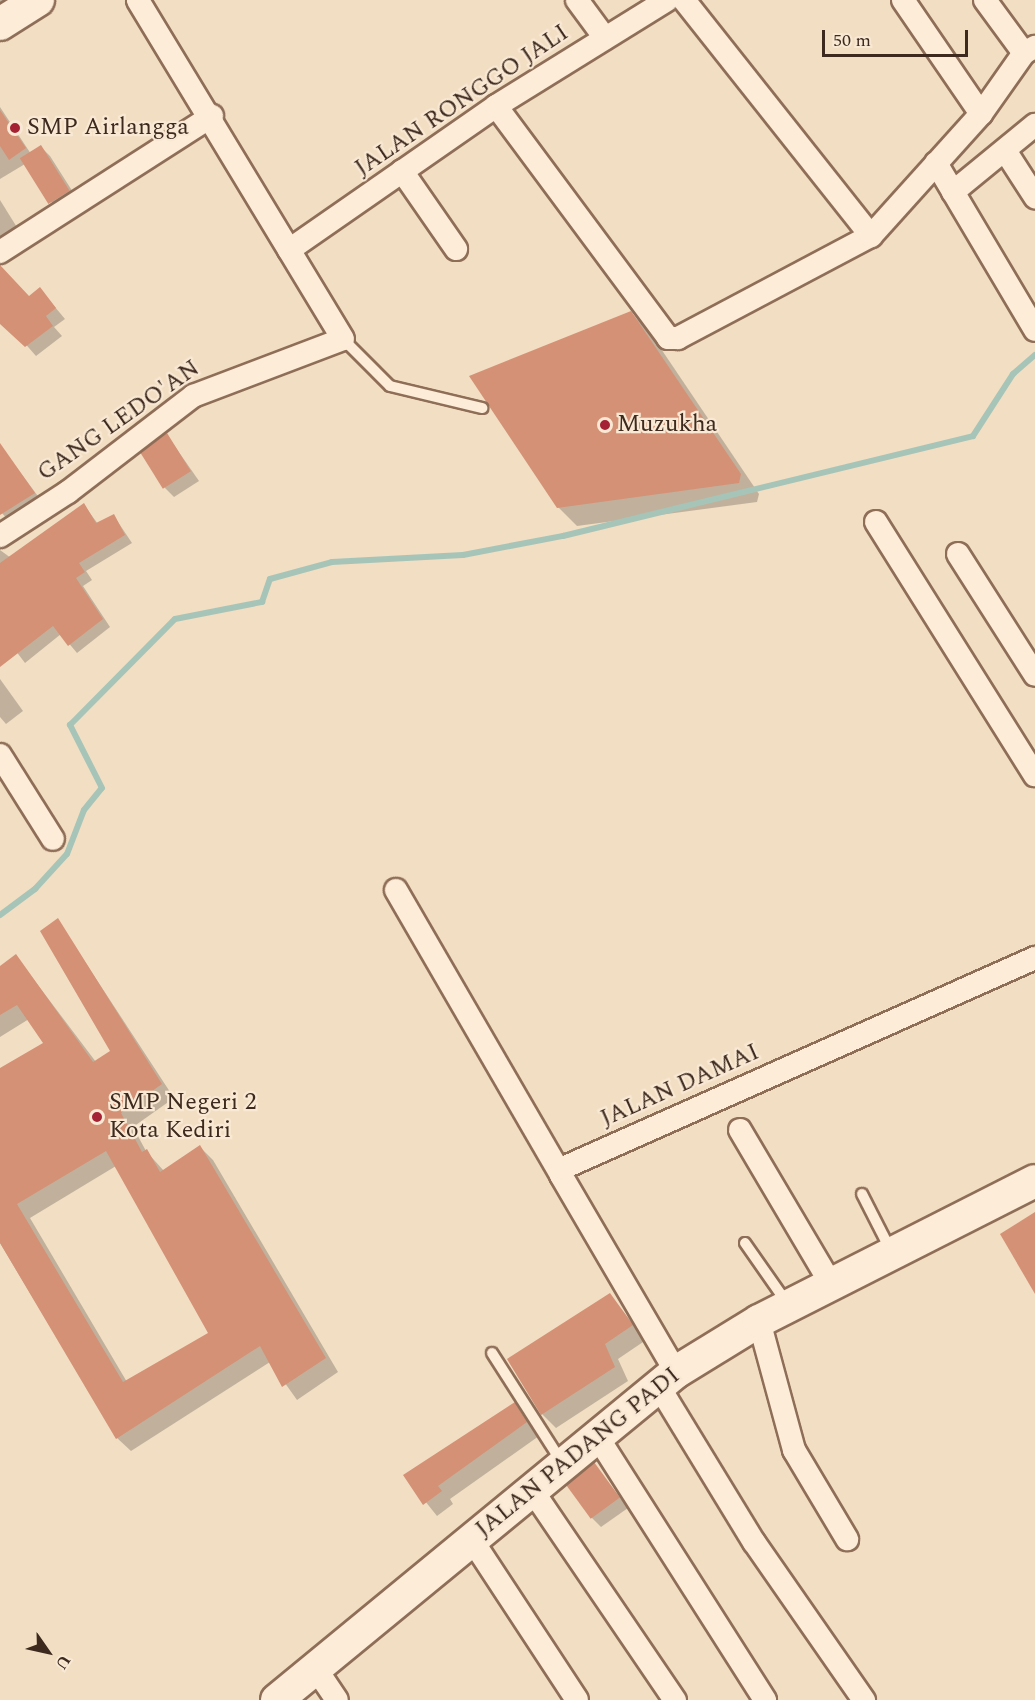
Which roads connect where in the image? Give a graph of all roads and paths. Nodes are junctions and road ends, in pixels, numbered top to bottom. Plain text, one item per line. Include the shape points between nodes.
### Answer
1 (38, 0) edge
2 (138, 0) edge
3 (577, 0) edge
4 (667, 0) edge
5 (684, 0) edge
6 (903, 0) edge
7 (985, 0) edge
8 (0, 24) edge
9 (605, 38) junction
10 (1029, 50) edge
11 (496, 106) junction
12 (981, 114) junction
13 (212, 116) junction
14 (1035, 125) edge
15 (1006, 152) junction
16 (936, 163) junction
17 (402, 171) junction
18 (953, 192) junction
19 (1035, 197) edge
20 (871, 236) junction
21 (456, 249) dead end
22 (289, 250) junction
23 (0, 252) edge
24 (1035, 330) edge
25 (343, 339) junction
26 (482, 408) dead end
27 (876, 522) dead end
28 (0, 536) edge
29 (958, 554) dead end
30 (1035, 675) edge
31 (0, 755) edge
32 (1035, 775) edge
33 (53, 839) dead end
34 (396, 890) dead end
35 (1035, 958) edge
36 (740, 1130) dead end
37 (561, 1175) junction
38 (1035, 1181) edge
39 (862, 1194) dead end
40 (745, 1243) dead end
41 (893, 1254) junction
42 (831, 1284) junction
43 (789, 1305) junction
44 (759, 1321) junction
45 (492, 1353) dead end
46 (667, 1378) junction
47 (595, 1433) junction
48 (561, 1461) junction
49 (530, 1487) junction
50 (847, 1539) dead end
51 (472, 1540) junction
52 (316, 1669) junction
53 (277, 1700) edge
54 (337, 1700) edge
55 (577, 1700) edge
56 (675, 1700) edge
57 (765, 1700) edge
58 (864, 1700) edge

1 - 8 main road
2 - 13 street
3 - 9 street
4 - 9 street, JALAN RONGGO JALI
5 - 20 street
6 - 12 street
7 - 10 street
9 - 11 street, JALAN RONGGO JALI
10 - 12 street
11 - 17 street, JALAN RONGGO JALI
11 - 20 street via 668,339 687,334
12 - 16 street
13 - 22 street
13 - 23 street
14 - 15 street
15 - 18 street
15 - 19 street
16 - 18 street
16 - 20 street
17 - 21 street
17 - 22 street, JALAN RONGGO JALI
18 - 24 street
22 - 25 street
25 - 26 lane via 390,386
25 - 28 street, GANG LEDO'AN via 193,396 68,492
27 - 32 street
29 - 30 street
31 - 33 street
34 - 37 street
35 - 37 street, JALAN DAMAI via 571,1163
36 - 42 street
37 - 46 street
38 - 41 main road, JALAN PADANG PADI
39 - 41 lane
40 - 43 lane
41 - 42 main road, JALAN PADANG PADI
42 - 43 main road, JALAN PADANG PADI
43 - 44 main road, JALAN PADANG PADI
44 - 46 main road, JALAN PADANG PADI
44 - 50 street via 794,1450
45 - 48 lane
46 - 47 main road, JALAN PADANG PADI
46 - 58 street via 753,1542
47 - 48 main road, JALAN PADANG PADI
47 - 57 street
48 - 49 main road, JALAN PADANG PADI
49 - 51 main road, JALAN PADANG PADI
49 - 56 street
51 - 52 main road, JALAN PADANG PADI
51 - 55 street
52 - 53 main road, JALAN PADANG PADI
52 - 54 street

